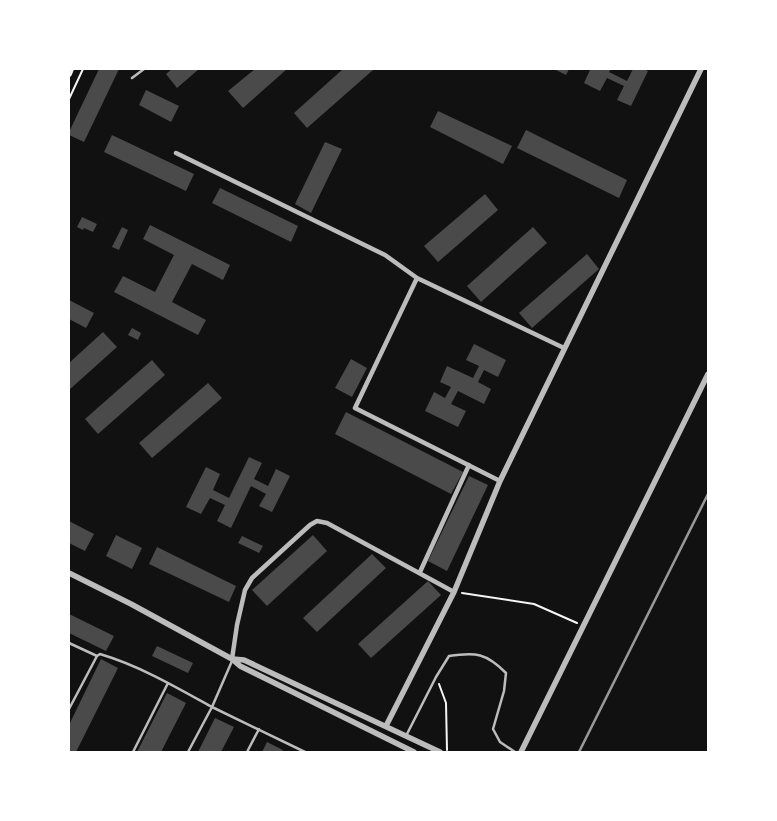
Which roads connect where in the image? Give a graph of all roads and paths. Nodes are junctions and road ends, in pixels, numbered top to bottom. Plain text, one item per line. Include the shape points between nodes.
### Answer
1 (71, 69) edge
2 (83, 69) edge
3 (144, 69) edge
4 (701, 69) edge
5 (69, 74) edge
6 (132, 78) dead end
7 (69, 98) edge
8 (176, 153) dead end
9 (416, 278) junction
10 (564, 348) junction
11 (708, 374) edge
12 (469, 465) junction
13 (500, 481) junction
14 (420, 572) junction
15 (69, 573) edge
16 (454, 592) junction
17 (584, 626) junction
18 (69, 643) edge
19 (97, 656) junction
20 (232, 659) junction
21 (436, 677) junction
22 (168, 683) junction
23 (212, 707) junction
24 (69, 709) edge
25 (386, 726) junction
26 (259, 729) junction
27 (406, 736) junction
28 (133, 752) edge
29 (188, 752) edge
30 (247, 752) edge
31 (305, 752) edge
32 (414, 752) edge
33 (440, 752) edge
34 (447, 752) edge
35 (515, 752) edge
36 (522, 752) edge

1 - 5 main road
2 - 7 path
3 - 6 lane
4 - 10 street
8 - 9 street via 385,255
9 - 10 street
9 - 12 street via 355,408
10 - 13 street
11 - 17 street
12 - 13 street
12 - 14 street
13 - 16 street
14 - 16 street
14 - 20 street via 327,523 317,521 252,578 245,590
15 - 20 street
16 - 17 path via 534,604
16 - 25 street
17 - 36 street
18 - 19 lane
19 - 22 lane via 116,659
19 - 24 lane
20 - 23 lane
20 - 25 street via 244,660
20 - 32 street via 240,666
21 - 27 lane
21 - 34 path via 446,703
21 - 35 lane via 449,656 472,653 495,662 506,674 493,730 500,742
22 - 23 lane
22 - 28 lane
23 - 26 lane
23 - 29 lane
25 - 27 street
26 - 30 lane
26 - 31 lane
27 - 33 street

